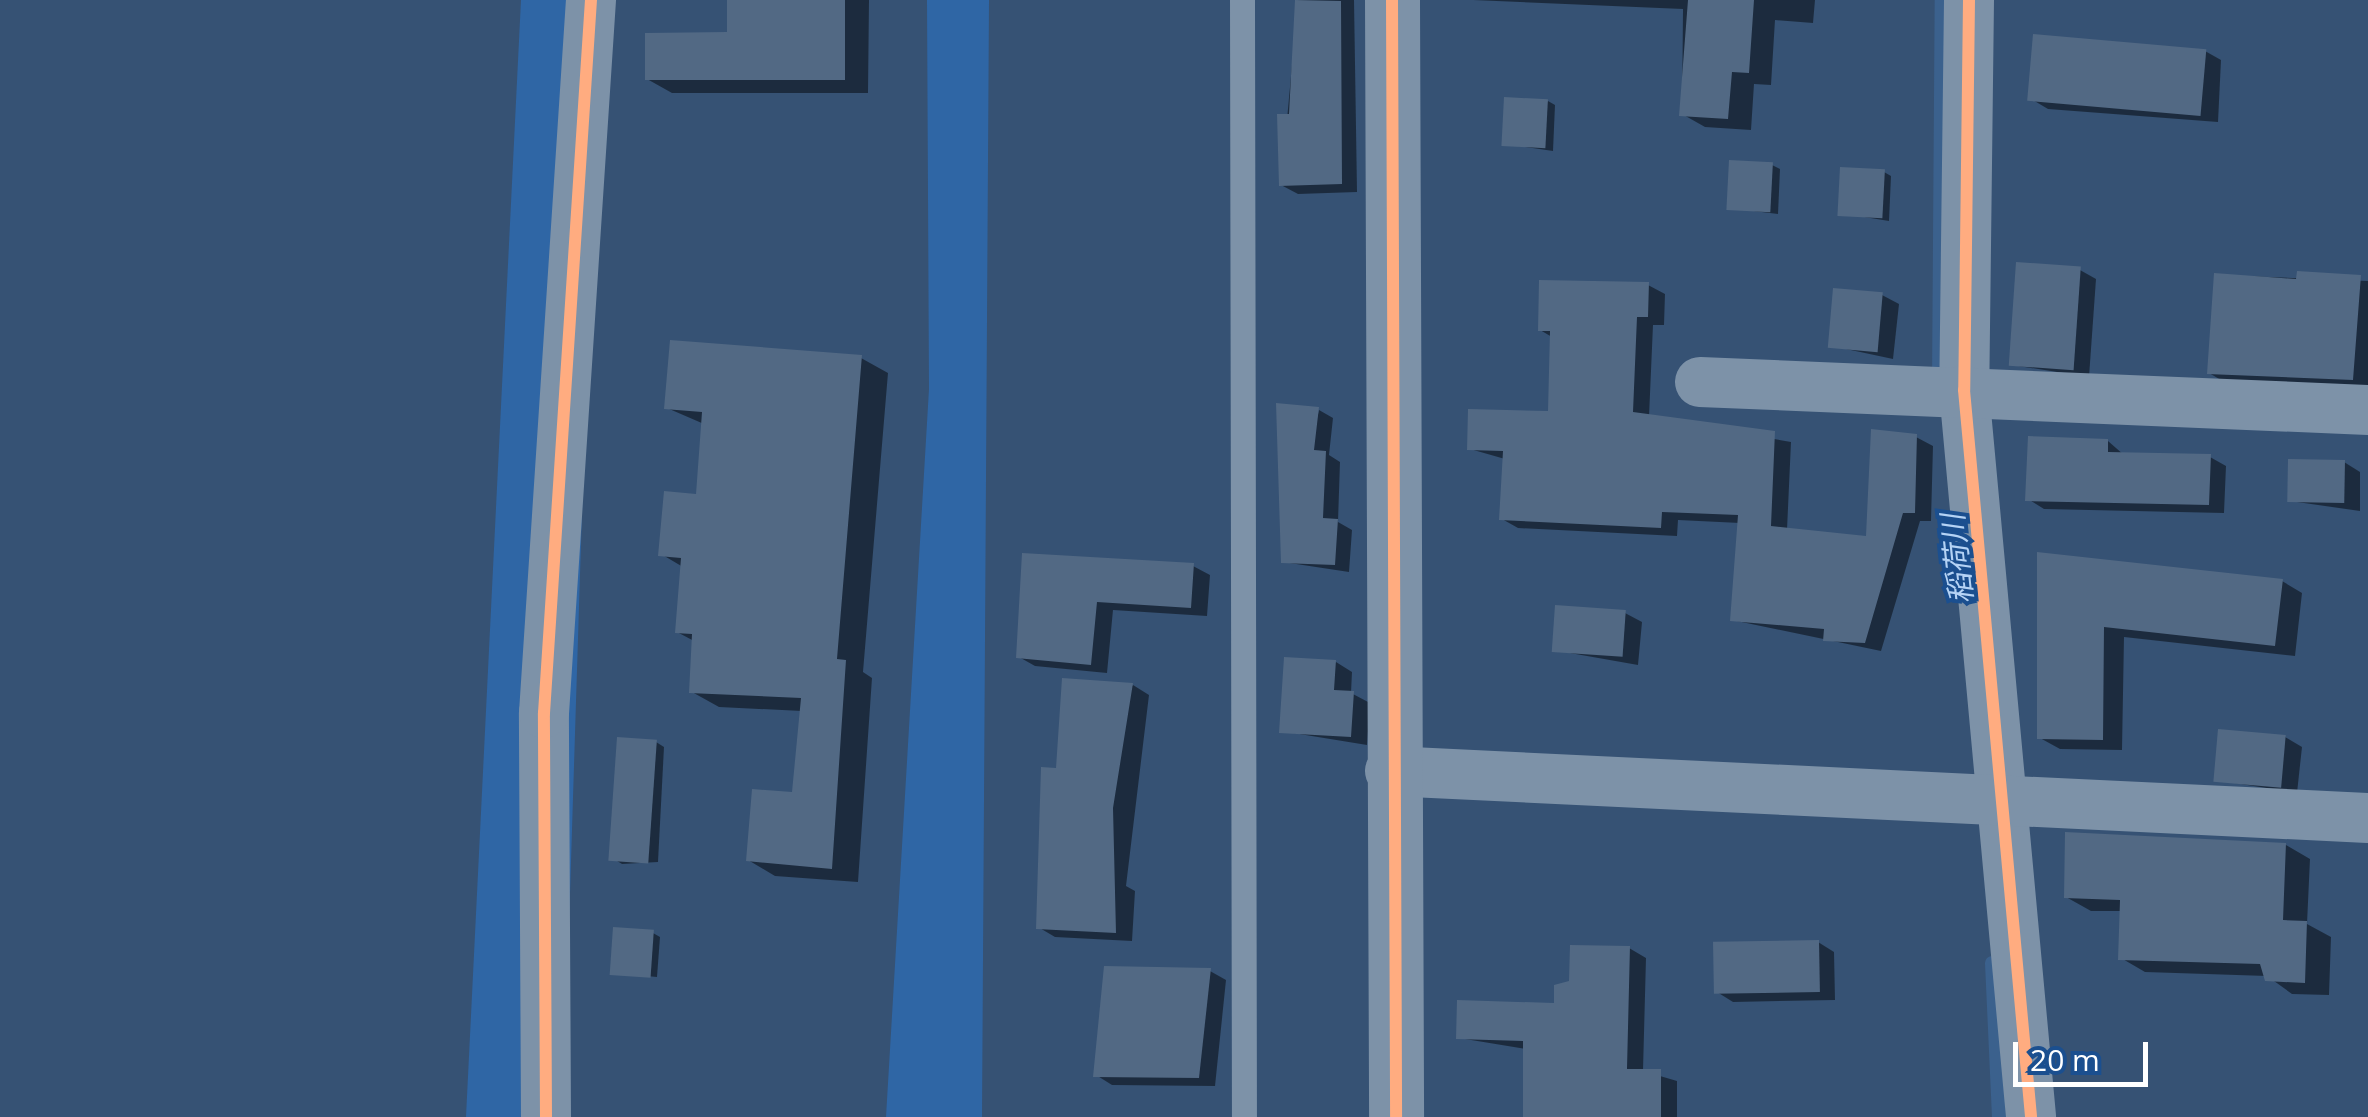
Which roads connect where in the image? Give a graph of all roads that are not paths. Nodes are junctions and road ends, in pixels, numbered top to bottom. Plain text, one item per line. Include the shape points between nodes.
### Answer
1 (591, 0) edge
2 (1242, 0) edge
3 (1392, 0) edge
4 (1968, 0) edge
5 (1700, 382) dead end
6 (1964, 390) junction
7 (2368, 410) edge
8 (1390, 771) junction
9 (2006, 802) junction
10 (2368, 818) edge
11 (546, 1117) edge
12 (1244, 1117) edge
13 (1396, 1117) edge
14 (2031, 1117) edge

1 - 11 street via 544,713
2 - 12 lane
3 - 8 street
4 - 6 street
5 - 6 street
6 - 7 street
6 - 9 street
8 - 9 street
8 - 13 street
9 - 10 street
9 - 14 street

